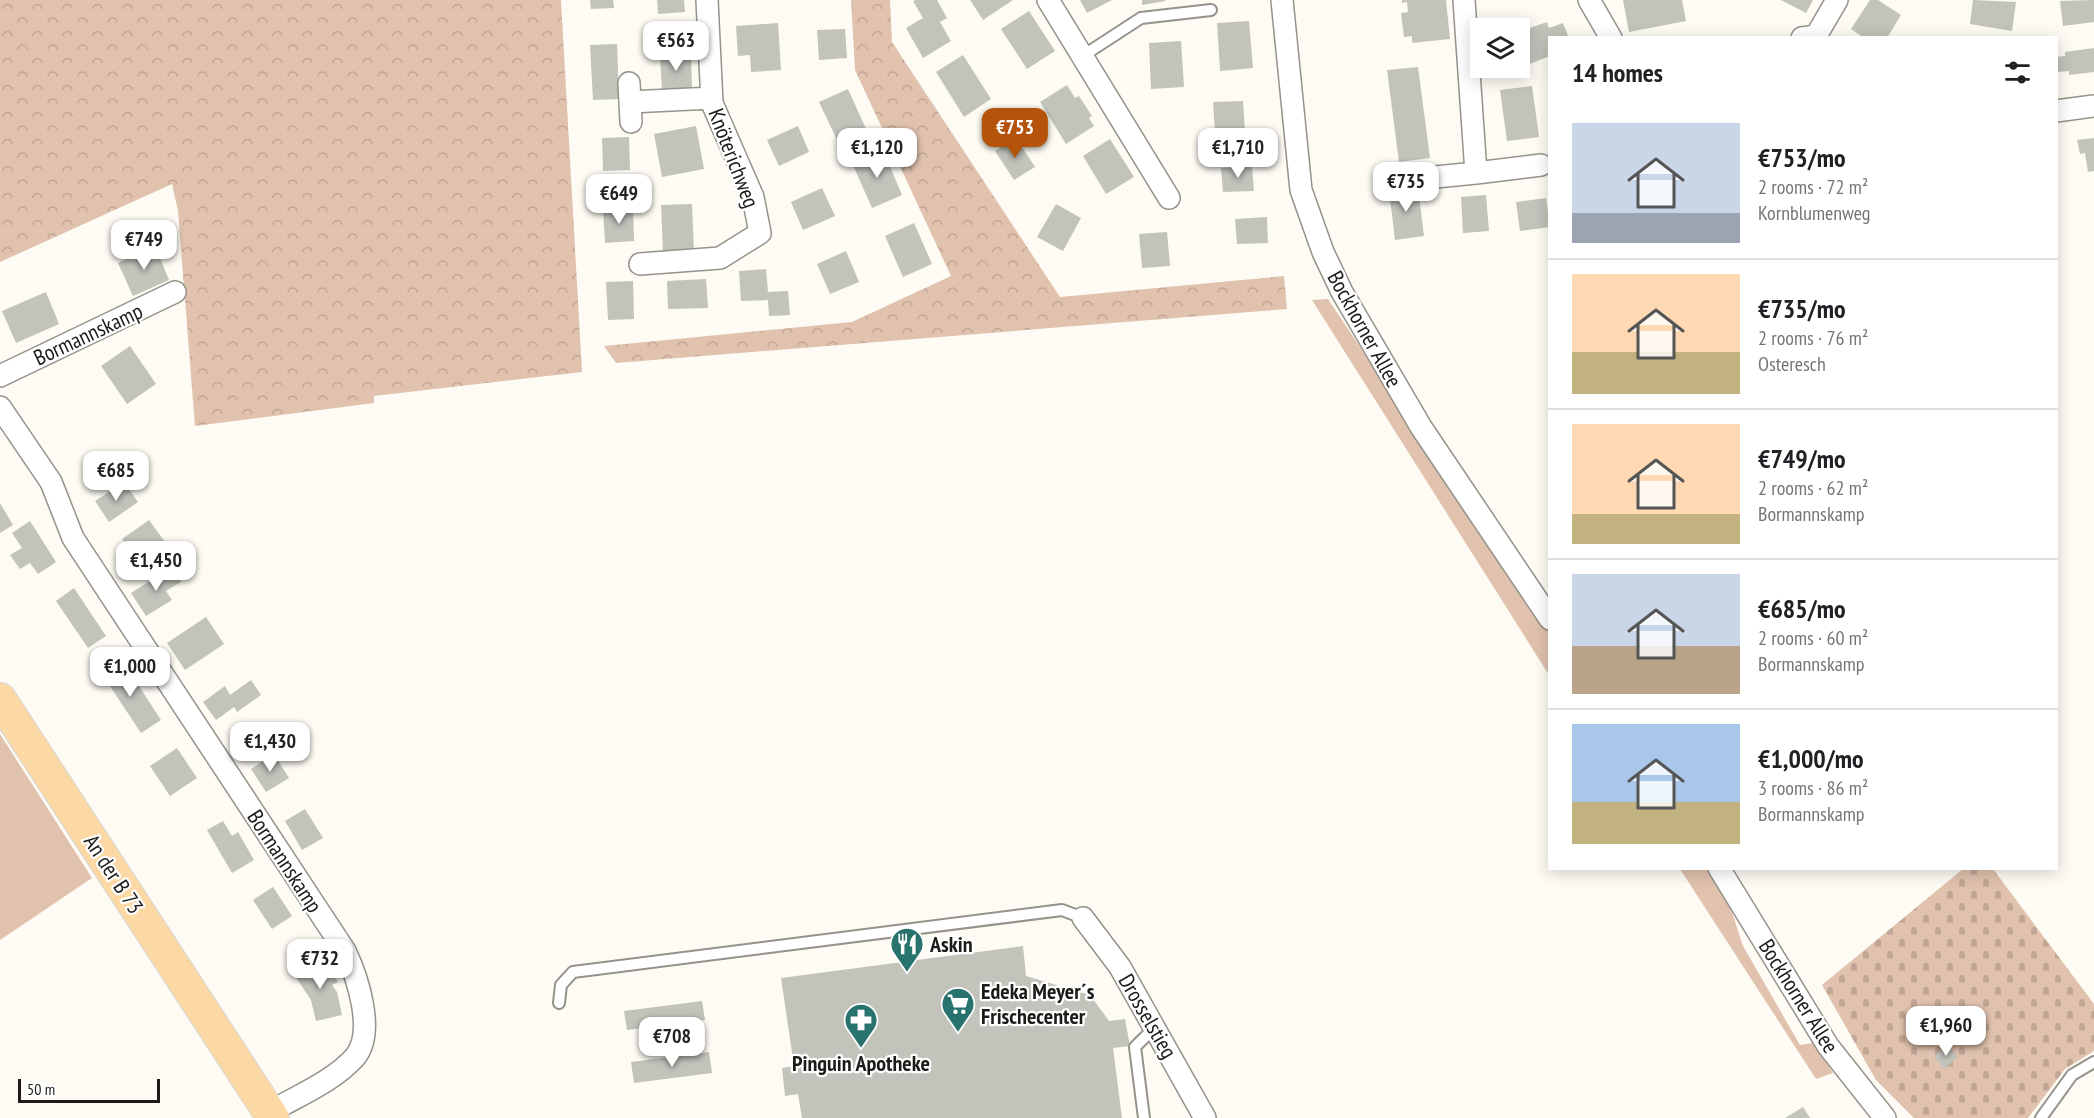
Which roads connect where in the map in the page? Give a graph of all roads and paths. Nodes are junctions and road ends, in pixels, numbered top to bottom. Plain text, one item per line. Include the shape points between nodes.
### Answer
1 (707, 0) edge
2 (1048, 0) edge
3 (1282, 0) edge
4 (1464, 0) edge
5 (1589, 0) edge
6 (1838, 0) edge
7 (1211, 10) dead end
8 (1610, 36) edge
9 (1813, 36) edge
10 (1081, 57) junction
11 (712, 98) junction
12 (630, 102) dead end
13 (2094, 106) edge
14 (2058, 111) edge
15 (1541, 165) dead end
16 (1476, 173) junction
17 (1405, 180) dead end
18 (1169, 198) dead end
19 (640, 264) dead end
20 (175, 292) dead end
21 (0, 376) edge
22 (0, 407) edge
23 (1548, 616) edge
24 (0, 699) edge
25 (1720, 870) edge
26 (1083, 918) joint
27 (559, 1003) dead end
28 (1155, 1027) junction
29 (2094, 1062) edge
30 (272, 1115) edge
31 (1144, 1118) edge
32 (1205, 1118) edge
33 (1885, 1118) edge
34 (2041, 1118) edge

1 - 11 street, Knöterichweg
2 - 10 street
3 - 23 street, Bockhorner Allee via 1301,190 1323,252 1421,427
4 - 16 street
5 - 8 street
6 - 9 street
7 - 10 lane via 1141,18
10 - 18 street
11 - 12 street, Knöterichweg
11 - 19 street, Knöterichweg via 753,197 760,233 720,258
13 - 14 street
15 - 16 street
16 - 17 street
20 - 21 street, Bormannskamp
22 - 30 street, Bormannskamp via 51,482 73,538 345,951 358,978 364,1031 356,1055
24 - 30 main road, An der B 73
25 - 33 street, Bockhorner Allee via 1828,1046
26 - 27 lane via 1062,910 573,972 561,984
26 - 28 street, Drosselstieg via 1120,968
28 - 31 lane via 1135,1047
28 - 32 street, Drosselstieg
29 - 34 lane via 2072,1075

